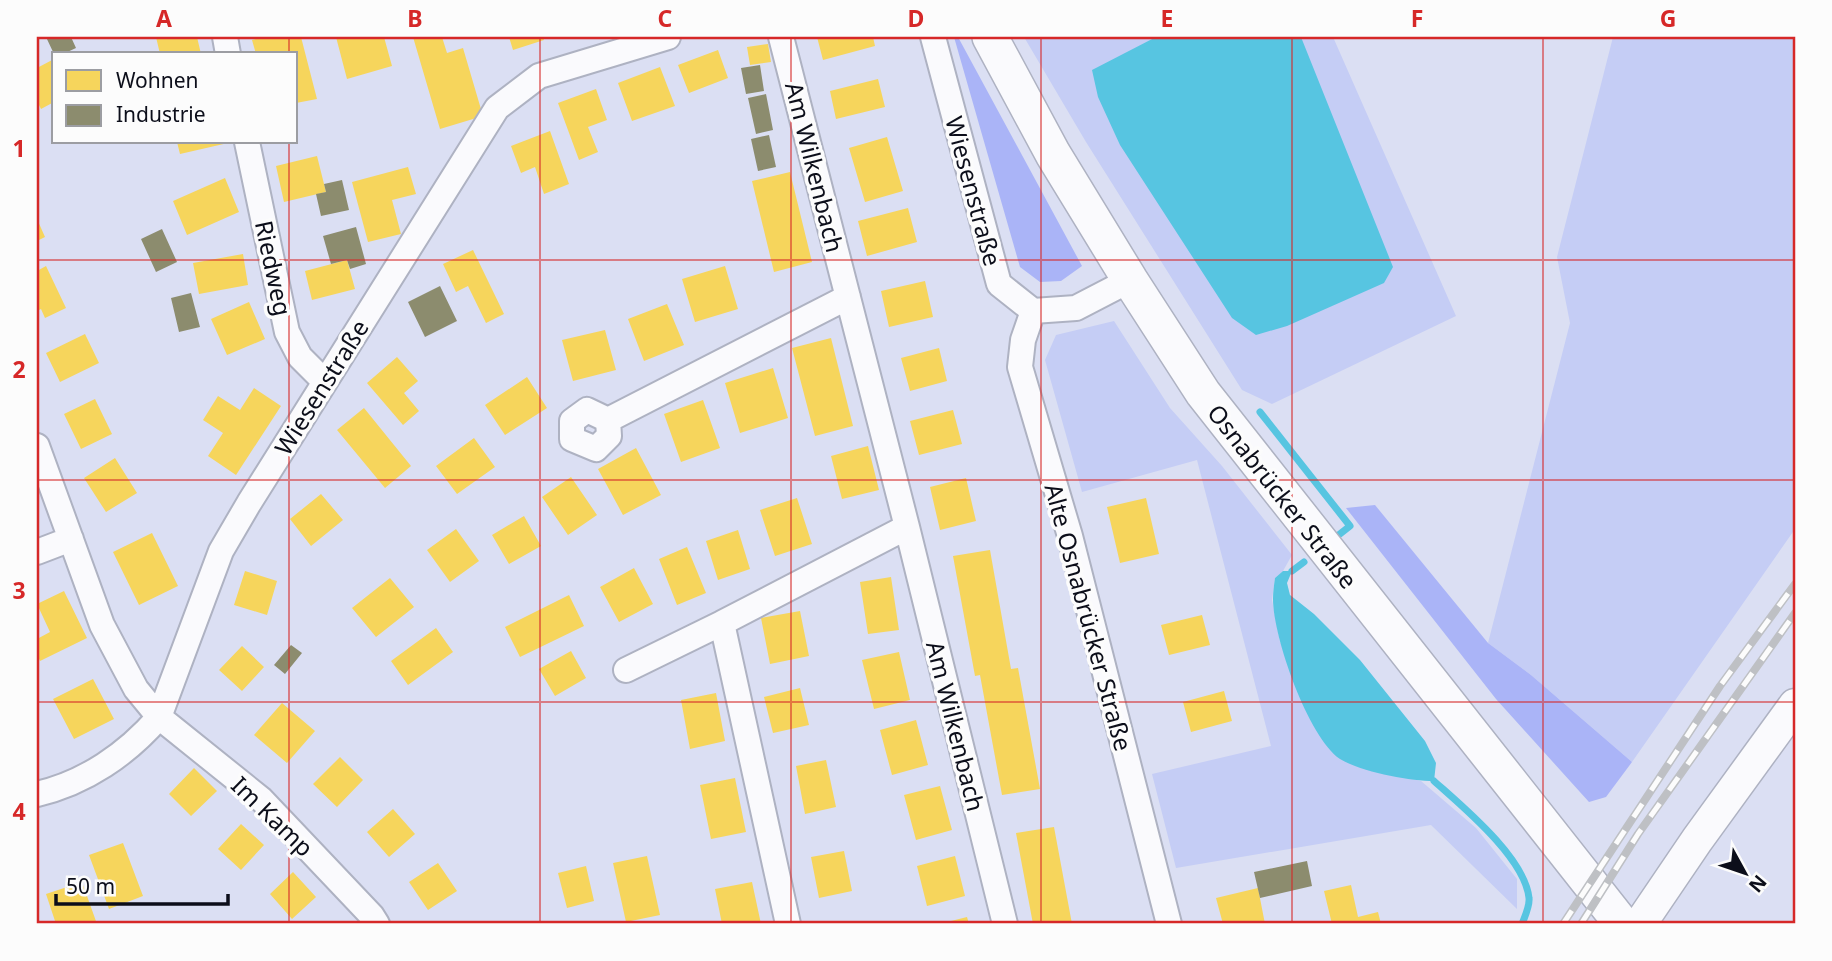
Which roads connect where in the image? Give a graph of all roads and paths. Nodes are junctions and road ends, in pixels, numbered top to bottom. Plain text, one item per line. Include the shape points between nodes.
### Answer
1 (668, 37) edge
2 (781, 37) edge
3 (933, 37) edge
4 (990, 37) edge
5 (247, 144) edge
6 (1129, 280) junction
7 (848, 297) junction
8 (1033, 311) junction
9 (325, 382) junction
10 (608, 420) dead end
11 (37, 446) edge
12 (907, 527) junction
13 (71, 539) junction
14 (37, 552) edge
15 (722, 623) junction
16 (626, 670) dead end
17 (1795, 705) edge
18 (159, 717) junction
19 (37, 794) edge
20 (1635, 922) edge
21 (377, 924) edge
22 (788, 924) edge
23 (1005, 924) edge
24 (1169, 924) edge

1 - 9 street, Wiesenstraße via 540,76 497,108
2 - 7 street, Am Wilkenbach
3 - 8 street, Wiesenstraße via 999,284
4 - 6 main road, Osnabrücker Straße
5 - 9 street, Riedweg via 287,332 300,357
6 - 8 street via 1076,308
6 - 20 main road, Osnabrücker Straße via 1203,393
7 - 10 street
7 - 12 street, Am Wilkenbach
8 - 24 street, Alte Osnabrücker Straße via 1020,367 1070,536
9 - 18 street, Wiesenstraße via 221,551
11 - 13 street, Im Kamp
12 - 15 street
12 - 23 street, Am Wilkenbach
13 - 14 street
13 - 18 street, Im Kamp via 102,625 136,689
15 - 16 street
15 - 22 street
17 - 20 street
18 - 19 street, Wiesenstraße via 141,738 101,768
18 - 21 street, Im Kamp via 261,799

